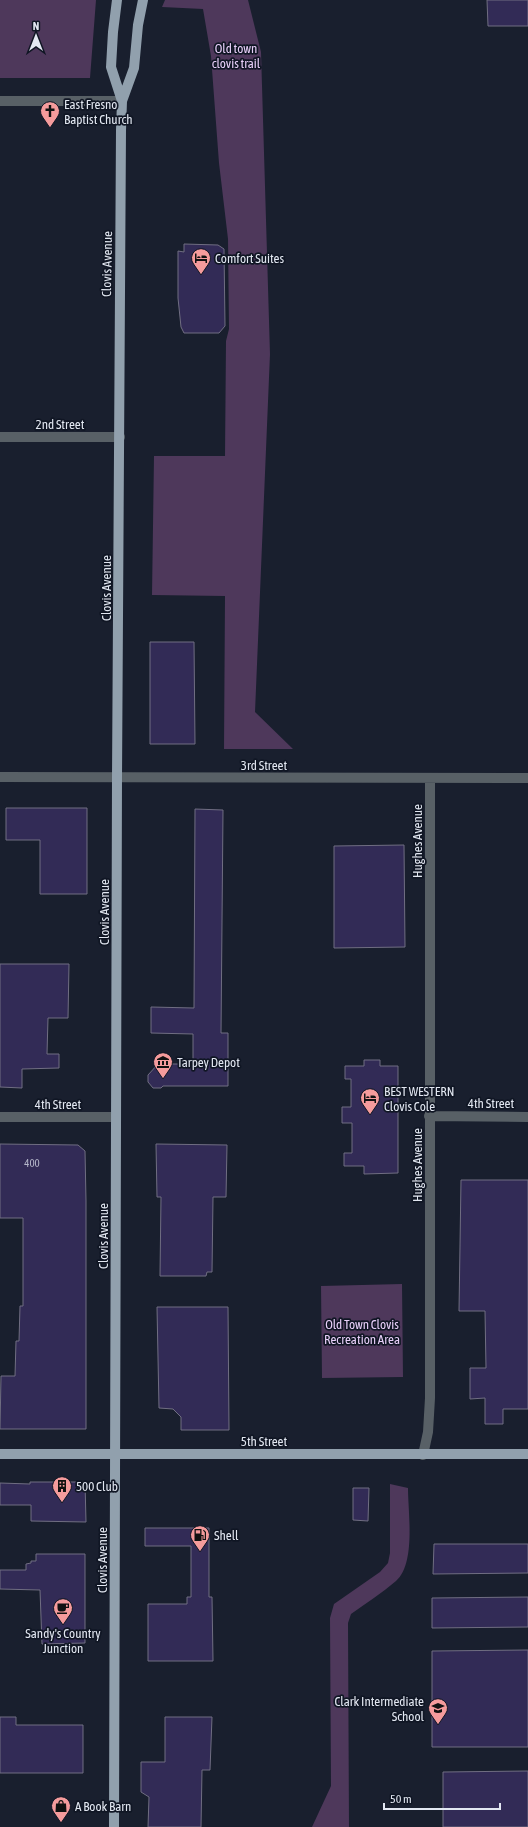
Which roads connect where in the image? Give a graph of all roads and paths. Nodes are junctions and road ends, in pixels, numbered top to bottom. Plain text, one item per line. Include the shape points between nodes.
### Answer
1 (117, 0) edge
2 (143, 0) edge
3 (0, 101) edge
4 (122, 101) junction
5 (120, 437) junction
6 (0, 438) edge
7 (0, 777) edge
8 (117, 778) junction
9 (430, 778) junction
10 (528, 778) edge
11 (430, 1116) junction
12 (0, 1117) edge
13 (116, 1117) junction
14 (528, 1117) edge
15 (0, 1454) edge
16 (116, 1454) junction
17 (528, 1454) edge
18 (423, 1455) junction
19 (114, 1827) edge

1 - 4 main road via 111,67
2 - 4 main road, Clovis Avenue via 134,68
3 - 4 street
4 - 5 main road, Clovis Avenue
5 - 6 street, 2nd Street
5 - 8 main road, Clovis Avenue
7 - 8 street, 3rd Street
8 - 9 street, 3rd Street
8 - 13 main road, Clovis Avenue
9 - 10 street, 3rd Street
9 - 11 street, Hughes Avenue
11 - 14 street, 4th Street
11 - 18 street, Hughes Avenue via 430,1398 428,1432
12 - 13 street, 4th Street
13 - 16 main road, Clovis Avenue
15 - 16 main road, 5th Street
16 - 18 main road, 5th Street
16 - 19 main road, Clovis Avenue
17 - 18 main road, 5th Street

